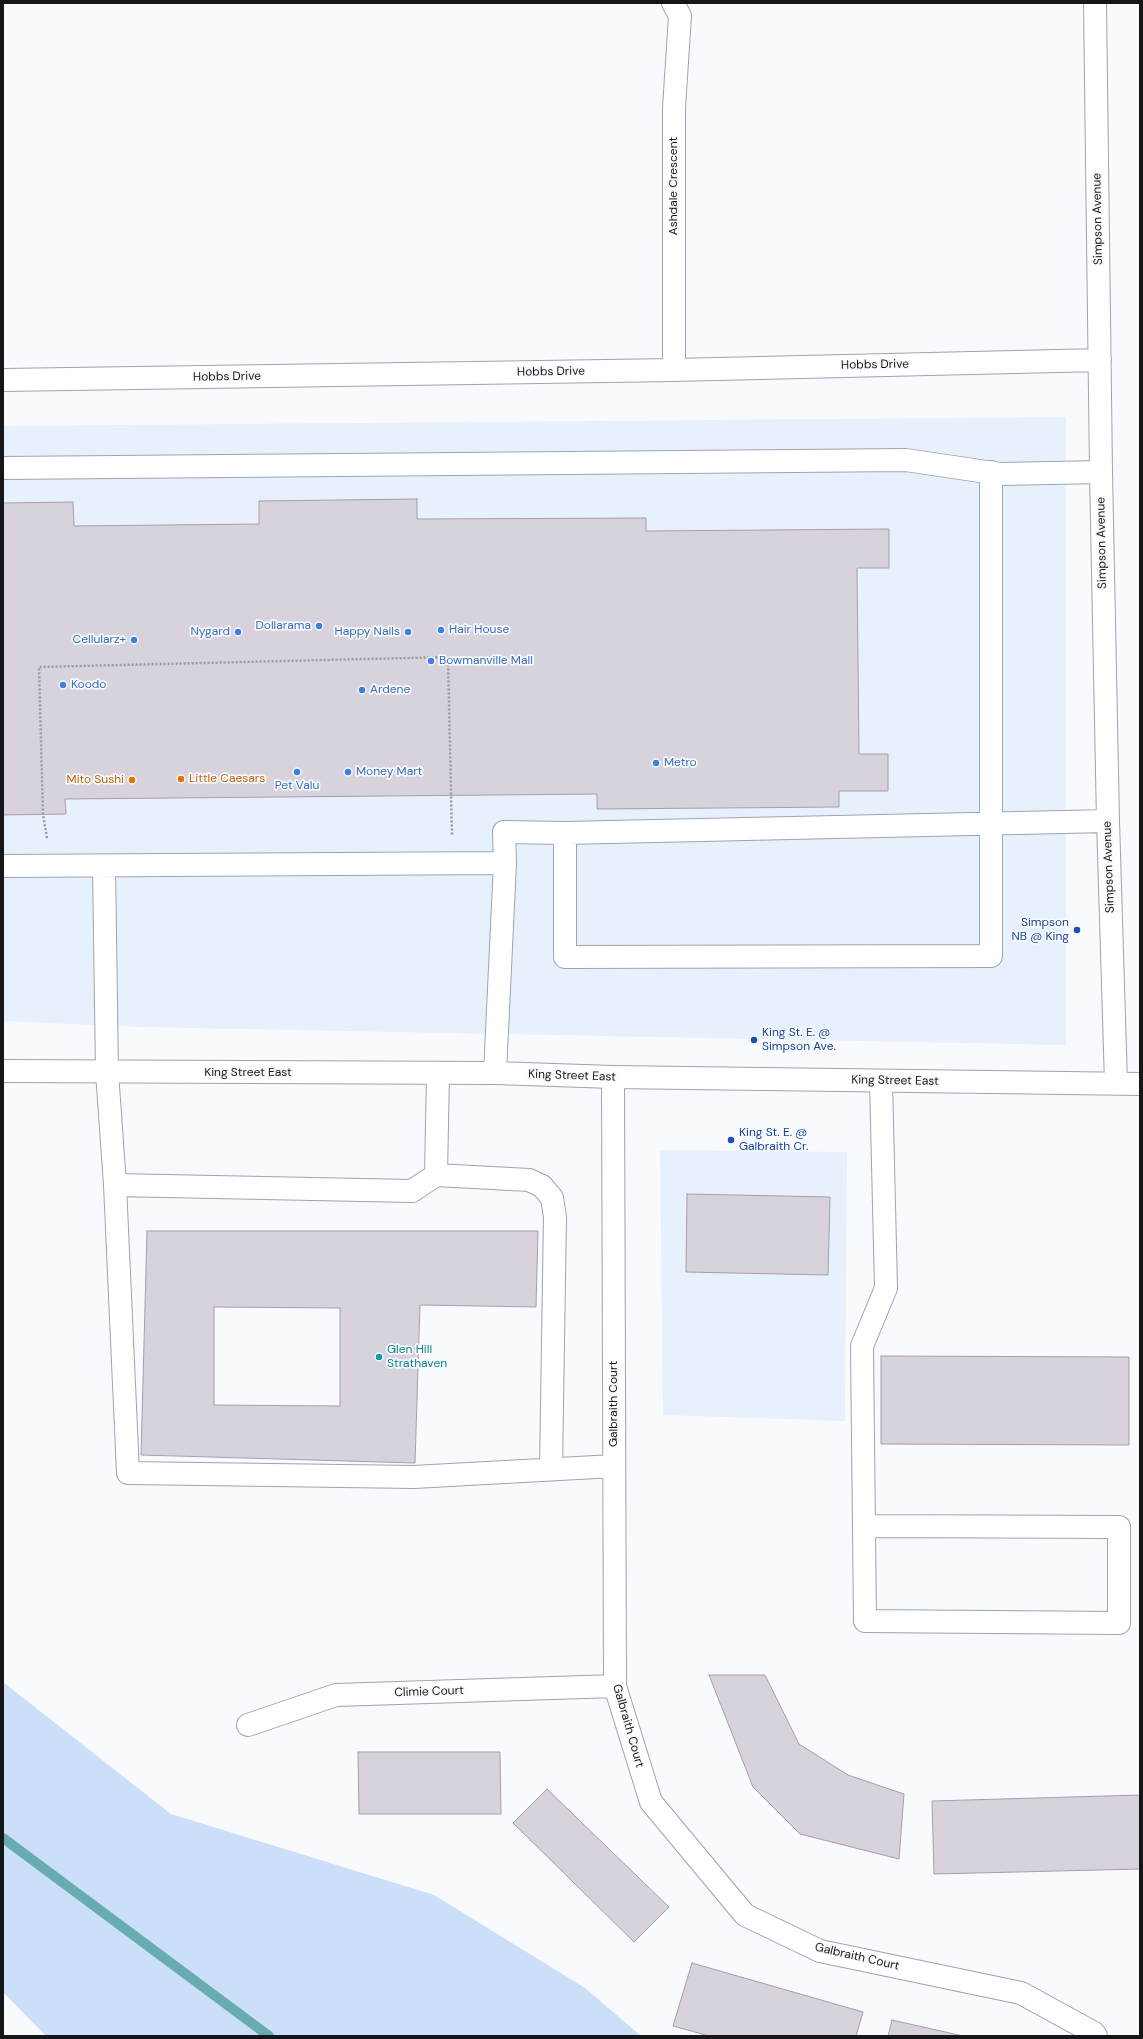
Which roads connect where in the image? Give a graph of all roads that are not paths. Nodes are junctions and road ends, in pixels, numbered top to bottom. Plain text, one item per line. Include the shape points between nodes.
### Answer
1 (673, 3) edge
2 (1095, 3) edge
3 (1100, 360) junction
4 (674, 370) junction
5 (3, 380) edge
6 (3, 468) edge
7 (991, 472) junction
8 (1101, 472) junction
9 (1108, 821) junction
10 (992, 823) junction
11 (566, 833) junction
12 (505, 863) junction
13 (3, 866) edge
14 (104, 866) junction
15 (3, 1071) edge
16 (107, 1072) junction
17 (438, 1073) junction
18 (495, 1073) junction
19 (613, 1077) junction
20 (881, 1081) junction
21 (1116, 1083) junction
22 (1140, 1084) edge
23 (436, 1175) junction
24 (115, 1185) junction
25 (614, 1466) junction
26 (551, 1469) junction
27 (864, 1526) junction
28 (614, 1686) junction
29 (248, 1725) dead end
30 (1096, 2036) edge

1 - 4 street, Ashdale Crescent via 680,16 674,108
2 - 3 street, Simpson Avenue
3 - 4 street, Hobbs Drive
3 - 8 street, Simpson Avenue
4 - 5 street, Hobbs Drive
6 - 7 street via 906,460
7 - 8 street
7 - 10 street
8 - 9 street, Simpson Avenue
9 - 10 street
9 - 21 street, Simpson Avenue
10 - 11 street
10 - 11 street via 991,956 955,958 565,957
11 - 12 street via 504,832
12 - 14 street
12 - 18 street
13 - 14 street
14 - 16 street
15 - 16 street, King Street East
16 - 17 street, King Street East
16 - 24 street
17 - 18 street, King Street East
17 - 23 street
18 - 19 street, King Street East
19 - 20 street, King Street East
19 - 25 street, Galbraith Court
20 - 21 street, King Street East
20 - 27 street via 886,1288 862,1346
21 - 22 street, King Street East
23 - 24 street via 412,1191
23 - 26 street via 529,1180 542,1186 552,1198 555,1217
24 - 26 street via 128,1473 414,1478
25 - 26 street
25 - 28 street, Galbraith Court
27 - 27 street via 866,1621 1119,1623 1119,1527
28 - 29 street, Climie Court via 336,1694
28 - 30 street, Galbraith Court via 651,1802 745,1915 820,1951 1021,1993

